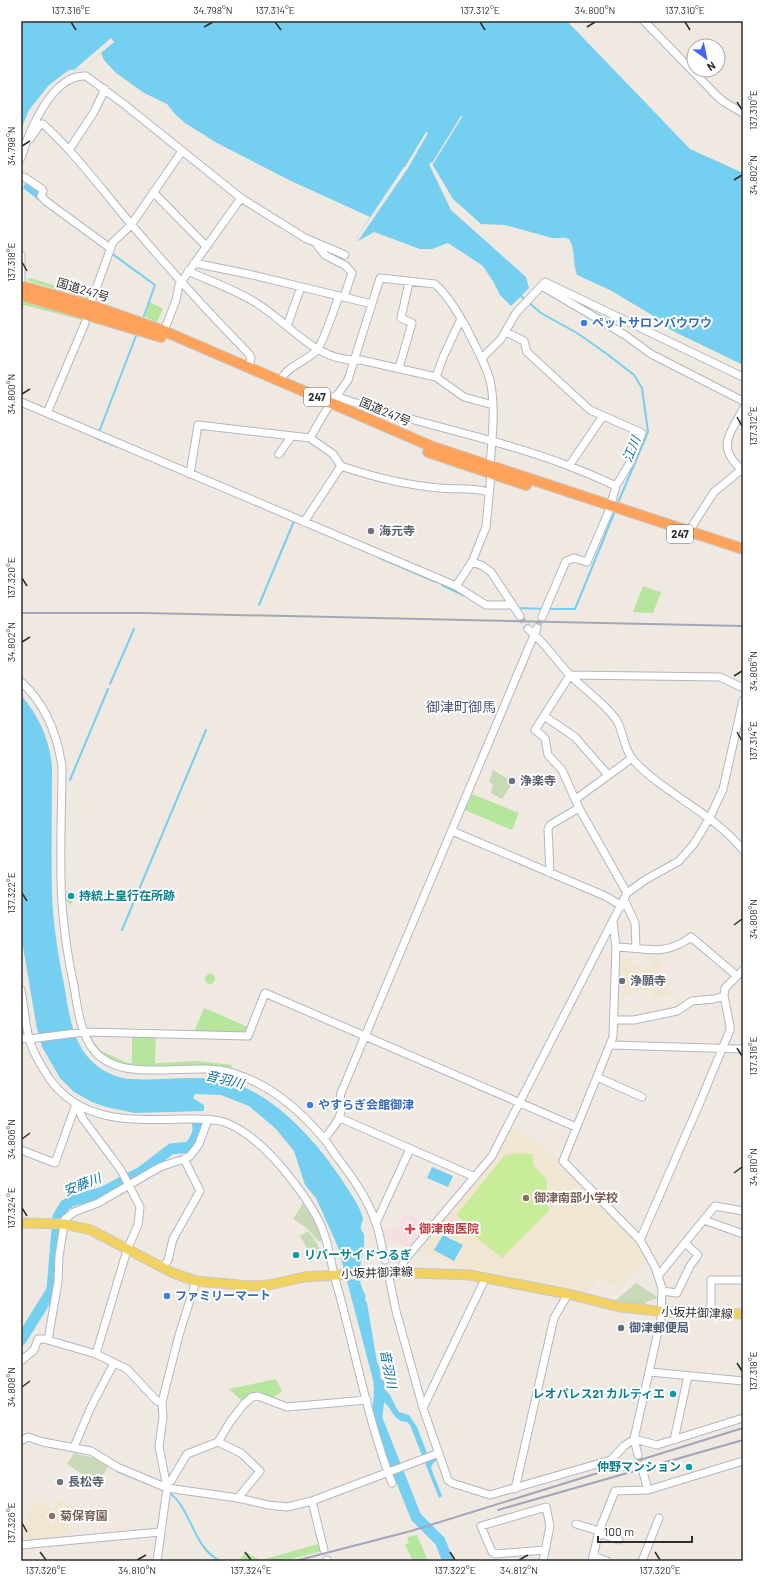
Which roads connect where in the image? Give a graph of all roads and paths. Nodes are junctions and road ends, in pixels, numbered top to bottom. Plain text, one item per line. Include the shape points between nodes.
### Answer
1 (644, 21) edge
2 (105, 90) junction
3 (743, 113) edge
4 (25, 144) junction
5 (69, 150) junction
6 (182, 151) junction
7 (21, 158) edge
8 (24, 177) dead end
9 (153, 192) junction
10 (241, 198) junction
11 (131, 225) junction
12 (315, 243) junction
13 (206, 246) junction
14 (110, 250) junction
15 (21, 255) edge
16 (345, 255) dead end
17 (194, 263) junction
18 (188, 272) junction
19 (21, 280) edge
20 (409, 282) junction
21 (181, 283) junction
22 (21, 286) edge
23 (542, 286) junction
24 (301, 287) junction
25 (21, 295) edge
26 (342, 296) junction
27 (372, 304) junction
28 (90, 305) junction
29 (461, 319) junction
30 (85, 323) dead end
31 (287, 326) junction
32 (164, 331) junction
33 (506, 332) junction
34 (318, 350) junction
35 (482, 358) junction
36 (354, 361) junction
37 (249, 367) junction
38 (398, 368) junction
39 (743, 377) edge
40 (436, 378) junction
41 (280, 380) junction
42 (743, 401) edge
43 (21, 402) edge
44 (331, 402) junction
45 (493, 405) junction
46 (743, 409) edge
47 (47, 413) junction
48 (603, 416) junction
49 (291, 437) junction
50 (310, 438) junction
51 (491, 442) junction
52 (279, 454) dead end
53 (341, 466) junction
54 (569, 466) junction
55 (490, 470) junction
56 (742, 470) edge
57 (190, 474) junction
58 (616, 486) junction
59 (488, 492) junction
60 (613, 509) junction
61 (304, 522) junction
62 (689, 531) junction
63 (743, 549) edge
64 (743, 555) edge
65 (472, 562) junction
66 (456, 586) junction
67 (512, 605) junction
68 (520, 616) tunnel mouth
69 (542, 617) tunnel mouth
70 (528, 629) tunnel mouth
71 (536, 631) junction
72 (570, 675) junction
73 (21, 682) edge
74 (743, 688) edge
75 (743, 700) edge
76 (544, 716) junction
77 (632, 758) junction
78 (608, 775) junction
79 (576, 799) junction
80 (579, 808) junction
81 (710, 817) junction
82 (452, 831) junction
83 (743, 850) edge
84 (550, 873) junction
85 (624, 900) junction
86 (613, 922) junction
87 (616, 947) junction
88 (636, 948) junction
89 (743, 970) edge
90 (737, 976) junction
91 (21, 990) edge
92 (724, 996) junction
93 (614, 1020) junction
94 (83, 1032) junction
95 (365, 1036) junction
96 (27, 1039) edge
97 (611, 1045) junction
98 (723, 1048) junction
99 (743, 1048) edge
100 (597, 1077) junction
101 (642, 1097) dead end
102 (520, 1102) junction
103 (76, 1104) junction
104 (340, 1118) junction
105 (208, 1119) junction
106 (576, 1127) junction
107 (324, 1139) junction
108 (410, 1149) junction
109 (21, 1150) edge
110 (184, 1159) junction
111 (475, 1177) junction
112 (128, 1185) junction
113 (743, 1211) edge
114 (704, 1220) junction
115 (21, 1223) edge
116 (376, 1223) junction
117 (63, 1224) junction
118 (743, 1234) edge
119 (640, 1240) junction
120 (685, 1243) junction
121 (127, 1250) junction
122 (385, 1260) dead end
123 (162, 1268) junction
124 (402, 1271) junction
125 (386, 1272) junction
126 (337, 1274) junction
127 (658, 1276) junction
128 (486, 1277) junction
129 (196, 1280) junction
130 (743, 1280) edge
131 (662, 1291) junction
132 (568, 1294) junction
133 (661, 1312) junction
134 (711, 1314) junction
135 (743, 1314) edge
136 (48, 1340) junction
137 (96, 1354) junction
138 (21, 1361) edge
139 (114, 1363) junction
140 (650, 1372) junction
141 (688, 1376) junction
142 (743, 1381) edge
143 (366, 1400) junction
144 (162, 1402) junction
145 (423, 1408) junction
146 (743, 1418) edge
147 (24, 1439) edge
148 (634, 1439) junction
149 (674, 1440) junction
150 (218, 1442) junction
151 (74, 1447) junction
152 (437, 1454) junction
153 (638, 1455) tunnel mouth
154 (743, 1461) edge
155 (389, 1471) junction
156 (643, 1472) tunnel mouth
157 (392, 1483) dead end
158 (166, 1485) junction
159 (515, 1489) junction
160 (648, 1490) junction
161 (238, 1498) junction
162 (312, 1501) junction
163 (659, 1518) dead end
164 (576, 1524) dead end
165 (160, 1532) junction
166 (599, 1532) junction
167 (618, 1540) dead end
168 (21, 1545) edge
169 (324, 1550) dead end
170 (545, 1550) junction
171 (592, 1559) edge
172 (157, 1561) edge
173 (543, 1561) edge
174 (607, 1561) edge
175 (642, 1561) edge

1 - 3 street via 720,98
2 - 4 street via 86,76 69,79 40,110
2 - 5 street
2 - 6 street
4 - 5 street via 40,124 43,124
4 - 7 street
5 - 11 street
6 - 9 street
6 - 10 street
8 - 14 street via 42,189 40,196 47,202
9 - 11 street
9 - 13 street
10 - 12 street
10 - 13 street
11 - 14 street via 113,242
11 - 21 street
12 - 16 street
12 - 26 street via 325,255 350,270 352,274
13 - 17 street
14 - 28 street
15 - 19 street
17 - 18 street
17 - 24 street
18 - 21 street
18 - 31 street via 253,301
20 - 27 street via 380,278
20 - 29 street via 435,284 449,299
20 - 38 street via 401,318 412,323
21 - 32 street
21 - 37 street via 249,354
22 - 28 highway, 国道247号 / 247
23 - 33 street via 516,313
23 - 39 street via 545,282
23 - 42 street via 625,335 651,354
24 - 26 street
24 - 31 street
25 - 44 highway, 国道247号 / 247 via 156,336
26 - 27 street
26 - 34 street
27 - 36 street
28 - 32 highway, 国道247号 / 247
29 - 35 street
29 - 40 street
30 - 47 street
31 - 34 street
32 - 37 highway, 国道247号 / 247
33 - 35 street
33 - 48 street via 524,341 527,352 590,410
34 - 36 street via 332,357
34 - 41 street
35 - 45 street via 490,380
36 - 38 street via 361,360
36 - 44 street via 348,380
37 - 41 highway, 国道247号 / 247
38 - 40 street
40 - 45 street via 464,397
41 - 44 highway, 国道247号 / 247
43 - 47 street
44 - 50 street
44 - 51 street via 364,407
44 - 55 highway, 国道247号 / 247
45 - 51 street
46 - 56 street via 726,440 731,460
47 - 57 street
48 - 54 street
48 - 58 street via 642,433 631,461
49 - 50 street
49 - 52 street
49 - 57 street via 198,424
50 - 53 street via 333,454
51 - 54 street
51 - 55 street
53 - 59 street via 385,480
53 - 61 street
54 - 58 street
55 - 59 street
55 - 60 highway, 国道247号 / 247
56 - 62 street via 714,492
57 - 61 street
58 - 60 street
59 - 65 street via 489,513 486,527
60 - 62 highway, 国道247号 / 247
60 - 64 highway, 国道247号 / 247
60 - 69 street via 587,562 574,558 566,561
61 - 66 street
62 - 63 highway, 国道247号 / 247
65 - 66 street
65 - 67 street via 491,572
66 - 67 street via 486,605
67 - 68 street
70 - 71 street
71 - 72 street
71 - 82 street
72 - 74 street via 720,677
72 - 76 street
72 - 77 street via 616,719 623,742
73 - 94 street via 49,719 62,766 61,888 64,931
75 - 81 street via 723,789
76 - 78 street via 575,737
76 - 79 street via 535,730 545,738 548,755 562,770
77 - 78 street
77 - 81 street via 671,791
78 - 79 street
79 - 80 street
80 - 84 street via 550,825 548,829
80 - 85 street
81 - 83 street
81 - 85 street via 694,844 679,861 645,880
82 - 84 street
82 - 95 street
84 - 85 street via 605,896
85 - 86 street
85 - 88 street via 635,923
86 - 87 street
86 - 102 street
87 - 88 street
87 - 93 street
88 - 90 street via 670,950 691,937
89 - 90 street
90 - 92 street via 725,988
91 - 96 street
92 - 93 street via 692,1001 677,1011 634,1020
92 - 98 street via 730,1026
93 - 97 street
94 - 95 street via 248,1036 265,993
94 - 96 street
94 - 107 street via 96,1052 111,1064 127,1069 208,1068 233,1072 257,1082 288,1104
95 - 102 street
95 - 104 street via 339,1098
96 - 103 street via 56,1088
97 - 98 street
97 - 100 street
98 - 99 street
98 - 119 street
100 - 101 street
100 - 106 street
102 - 106 street
102 - 111 street via 492,1156
103 - 105 street via 96,1114 117,1119
103 - 109 street via 55,1163
103 - 112 street via 83,1119
104 - 107 street
104 - 108 street
105 - 110 street via 197,1148
105 - 126 street via 238,1129 269,1153 283,1168 322,1226
106 - 119 street via 563,1161
107 - 116 street via 362,1192
108 - 111 street
108 - 116 street
110 - 112 street via 160,1167
110 - 123 street via 200,1191 173,1239 168,1260
111 - 124 street via 406,1257 402,1263
112 - 117 street via 98,1203 74,1212
112 - 121 street via 141,1212
113 - 114 street via 715,1206
114 - 118 street
114 - 120 street
115 - 117 main road, 小坂井御津線
116 - 122 street
117 - 121 main road, 小坂井御津線 via 91,1230
117 - 136 street via 58,1282
119 - 127 street
120 - 127 street
120 - 131 street via 698,1255 677,1293
121 - 123 main road, 小坂井御津線
121 - 137 street
123 - 129 main road, 小坂井御津線 via 184,1278
124 - 125 main road, 小坂井御津線
124 - 128 main road, 小坂井御津線
125 - 126 main road, 小坂井御津線
125 - 145 street
126 - 129 main road, 小坂井御津線 via 304,1277 263,1286
126 - 143 street
127 - 131 street
128 - 132 main road, 小坂井御津線
128 - 145 street
129 - 144 street via 178,1335
130 - 134 street via 711,1280
131 - 133 street
132 - 133 main road, 小坂井御津線 via 620,1307
132 - 159 street via 554,1318
133 - 134 main road, 小坂井御津線
133 - 140 street
134 - 135 main road, 小坂井御津線
136 - 137 street
136 - 138 street via 38,1339 34,1350
137 - 139 street
139 - 144 street via 127,1369 157,1401
139 - 151 street via 91,1406
140 - 141 street
140 - 148 street
141 - 142 street
141 - 149 street
143 - 150 street via 286,1407 255,1396 244,1404
143 - 155 street
144 - 158 street via 163,1418 159,1446
145 - 152 street
146 - 149 street
147 - 151 street
148 - 149 street via 657,1445
148 - 153 street
148 - 159 street via 611,1460
150 - 158 street via 187,1454
150 - 161 street via 241,1453 260,1471
151 - 158 street via 91,1451 117,1467
152 - 155 street
152 - 159 street via 448,1480 452,1483 490,1495
154 - 160 street
155 - 157 street
155 - 162 street
156 - 160 street
158 - 161 street
158 - 165 street
160 - 166 street via 615,1490
161 - 162 street via 287,1507
162 - 169 street
163 - 175 street
164 - 166 street
165 - 168 street
165 - 172 street
166 - 167 street
166 - 171 street
170 - 170 street via 550,1526 546,1507 481,1526 492,1552 496,1554
170 - 173 street
171 - 174 street

